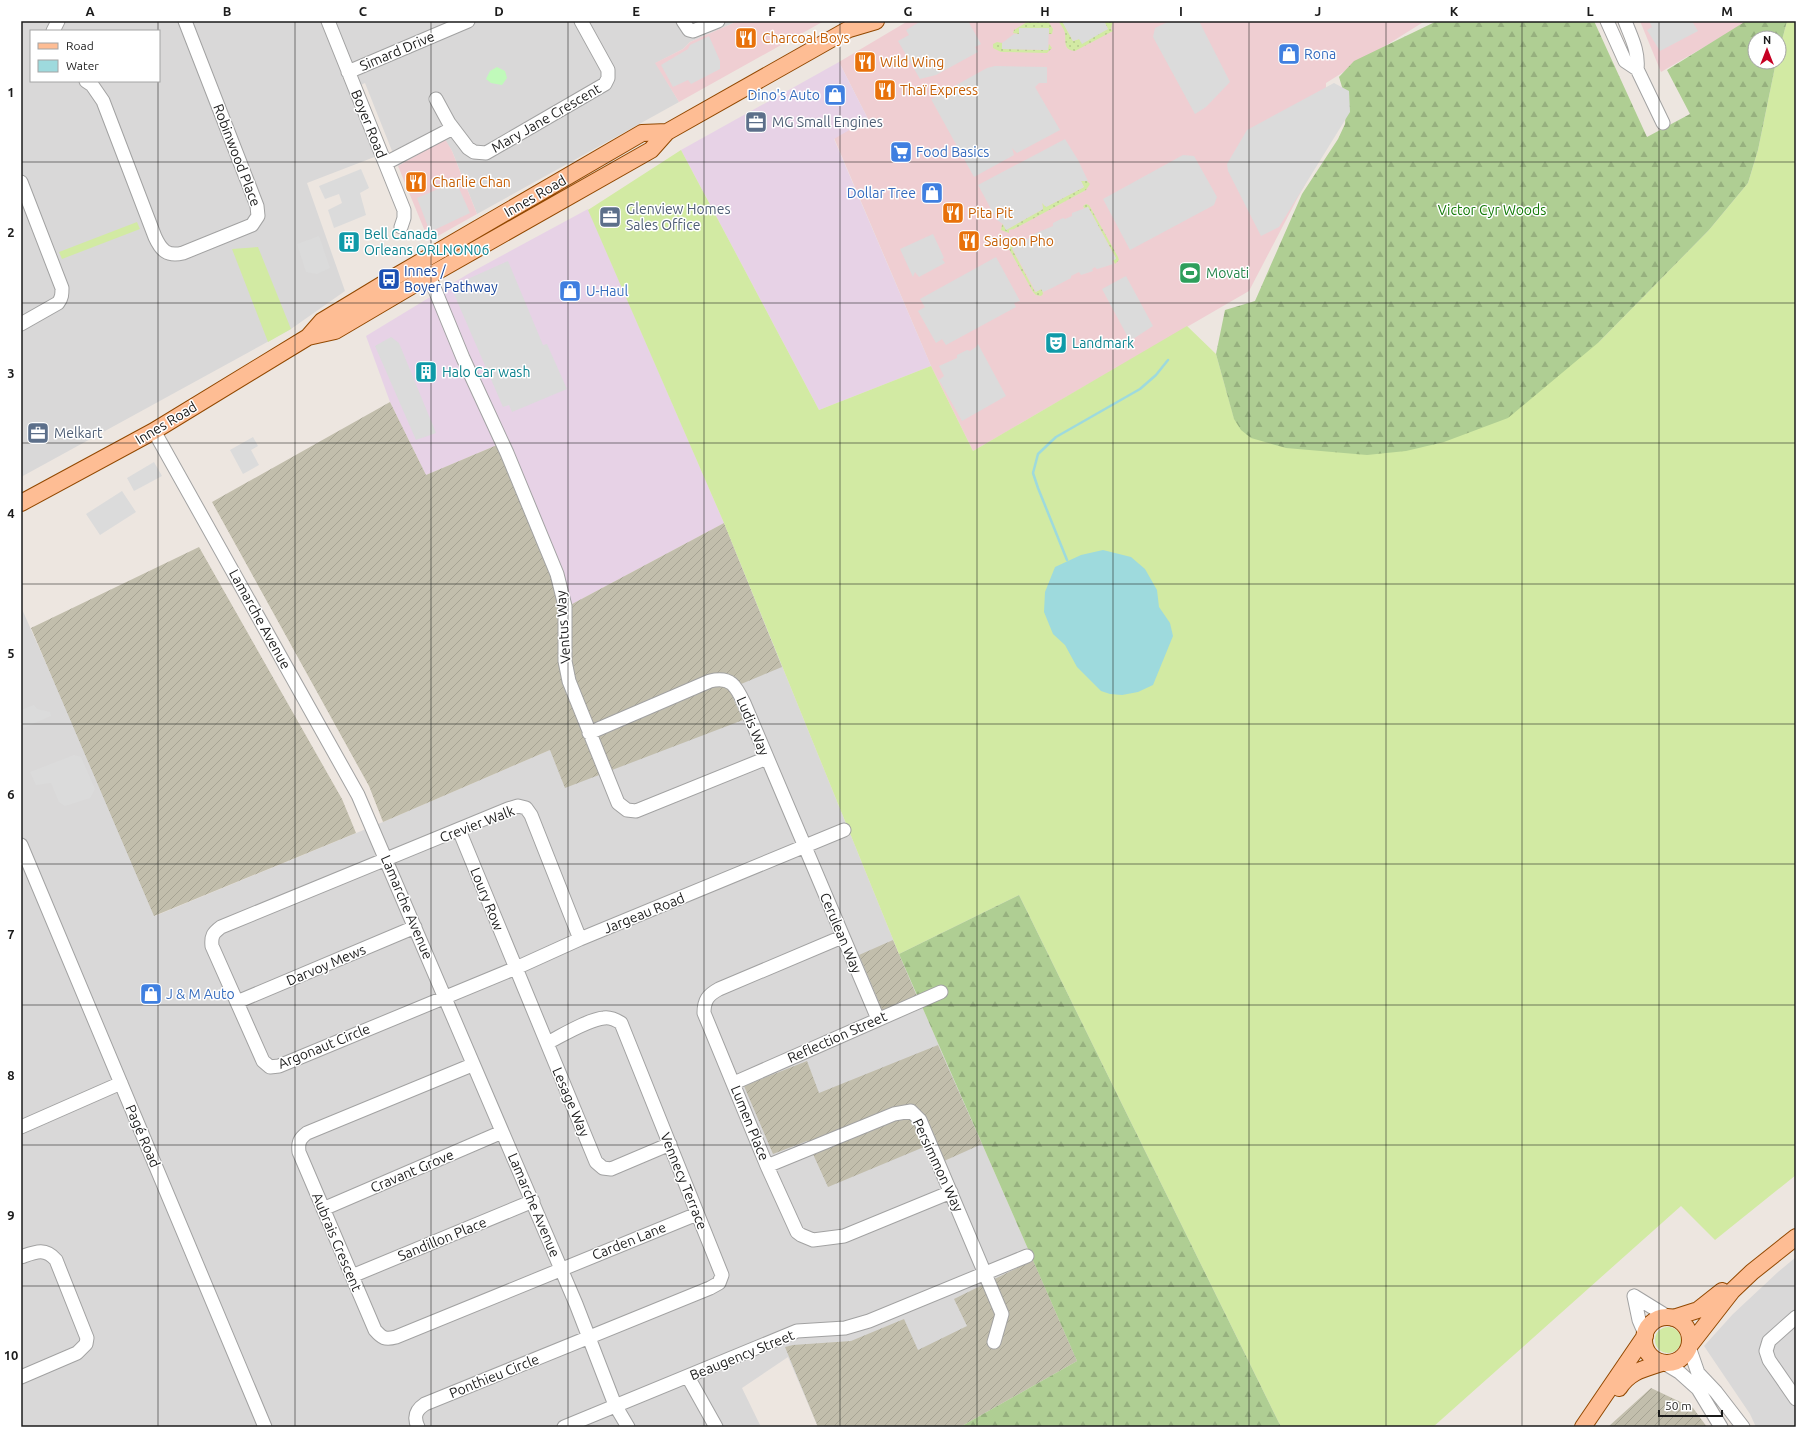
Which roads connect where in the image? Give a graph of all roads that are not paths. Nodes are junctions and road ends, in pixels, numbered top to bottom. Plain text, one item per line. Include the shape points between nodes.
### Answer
1 (58, 21) edge
2 (185, 21) edge
3 (328, 21) edge
4 (468, 21) edge
5 (581, 21) edge
6 (683, 21) edge
7 (718, 21) edge
8 (876, 21) edge
9 (1607, 21) edge
10 (1625, 21) edge
11 (852, 25) edge
12 (54, 30) edge
13 (1637, 68) junction
14 (348, 72) junction
15 (88, 82) edge
16 (436, 98) dead end
17 (1663, 124) dead end
18 (453, 128) junction
19 (667, 132) junction
20 (386, 164) junction
21 (21, 182) edge
22 (401, 227) dead end
23 (423, 260) junction
24 (429, 276) junction
25 (21, 324) edge
26 (308, 337) junction
27 (154, 431) junction
28 (21, 503) edge
29 (589, 733) junction
30 (767, 758) junction
31 (459, 830) junction
32 (844, 830) dead end
33 (21, 845) edge
34 (804, 846) junction
35 (387, 860) junction
36 (415, 927) junction
37 (842, 938) junction
38 (580, 939) junction
39 (516, 968) junction
40 (941, 992) dead end
41 (445, 996) junction
42 (237, 1002) junction
43 (878, 1019) junction
44 (547, 1043) junction
45 (472, 1065) junction
46 (121, 1083) junction
47 (734, 1083) junction
48 (21, 1127) edge
49 (502, 1132) junction
50 (670, 1144) junction
51 (767, 1166) junction
52 (951, 1192) junction
53 (532, 1201) junction
54 (323, 1210) junction
55 (697, 1214) junction
56 (1796, 1237) edge
57 (1027, 1256) dead end
58 (21, 1257) edge
59 (561, 1269) junction
60 (1752, 1272) junction
61 (984, 1273) junction
62 (352, 1276) junction
63 (1671, 1317) junction
64 (1796, 1317) edge
65 (1645, 1335) junction
66 (589, 1337) junction
67 (994, 1342) dead end
68 (1690, 1346) junction
69 (1663, 1363) junction
70 (21, 1377) edge
71 (688, 1377) junction
72 (1796, 1398) edge
73 (615, 1405) junction
74 (265, 1427) edge
75 (418, 1427) edge
76 (564, 1427) edge
77 (628, 1427) edge
78 (716, 1427) edge
79 (1584, 1427) edge
80 (1721, 1427) edge
81 (1743, 1427) edge

1 - 12 street
2 - 15 street, Robinwood Place via 257,206 258,216 252,225 175,255 163,251 155,237 103,101
3 - 14 street, Boyer Road
4 - 14 street, Simard Drive
5 - 18 street, Mary Jane Crescent via 608,70 605,84 486,153 474,152 468,148
6 - 7 street via 689,30 693,31
8 - 11 main road, Innes Road via 864,26
9 - 13 street via 1625,61
10 - 13 street via 1636,47
11 - 19 main road, Innes Road
13 - 17 street
14 - 20 street, Boyer Road
16 - 18 street, Mary Jane Crescent
18 - 20 street
19 - 23 main road, Innes Road via 642,133
19 - 24 main road, Innes Road via 651,150
20 - 22 street, Boyer Road via 404,210
21 - 25 street via 62,293 61,299 53,307
23 - 24 street, Ventus Way
23 - 26 main road, Innes Road via 322,321
24 - 26 main road, Innes Road via 335,331
24 - 29 street, Ventus Way via 557,574 565,610 566,670
26 - 27 main road, Innes Road
27 - 28 main road, Innes Road
27 - 35 street, Lamarche Avenue via 350,778
29 - 30 street, Ventus Way via 615,796 623,807 630,811 644,808
29 - 30 street, Ludis Way via 707,683 726,680 734,684 740,695
30 - 34 street, Ludis Way
31 - 35 street, Crevier Walk
31 - 38 street, Crevier Walk via 508,809 518,806 526,808
31 - 39 street, Loury Row
32 - 34 street, Jargeau Road
33 - 46 street, Pagé Road
34 - 37 street, Cerulean Way
34 - 38 street, Jargeau Road
35 - 36 street, Lamarche Avenue
35 - 42 street, Argonaut Circle via 221,927 214,933 211,937 212,946
36 - 41 street, Lamarche Avenue
36 - 42 street, Darvoy Mews
37 - 43 street, Cerulean Way
37 - 47 street, Lumen Place via 710,994 706,1000 704,1013
38 - 39 street, Jargeau Road
39 - 41 street, Jargeau Road
39 - 44 street, Lesage Way
40 - 43 street, Reflection Street
41 - 42 street, Argonaut Circle via 279,1066 270,1066 263,1062
41 - 45 street, Lamarche Avenue
43 - 47 street, Reflection Street
44 - 50 street, Lesage Way via 596,1162 603,1168 611,1169
44 - 50 street, Vennecy Terrace via 594,1020 604,1018 621,1023
45 - 49 street, Lamarche Avenue
45 - 54 street, Aubrais Crescent via 302,1137 298,1144 299,1152
46 - 48 street
46 - 74 street, Pagé Road
47 - 51 street, Lumen Place
49 - 53 street, Lamarche Avenue
49 - 54 street, Cravant Grove
50 - 55 street, Vennecy Terrace
51 - 52 street, Lumen Place via 797,1232 813,1240 844,1236
51 - 52 street, Persimmon Way via 894,1114 912,1111 920,1120
52 - 61 street, Persimmon Way
53 - 59 street, Lamarche Avenue
53 - 62 street, Sandillon Place
54 - 62 street, Aubrais Crescent
55 - 59 street, Carden Lane
55 - 66 street, Vennecy Terrace via 720,1266 722,1275 719,1283
56 - 60 main road
57 - 61 street, Beaugency Street
58 - 70 street via 40,1251 52,1255 87,1338 86,1344 78,1353
59 - 62 street, Aubrais Crescent via 389,1339 382,1338 374,1330
59 - 66 street, Lamarche Avenue
60 - 63 main road via 1735,1281 1698,1310
60 - 68 main road via 1715,1310
61 - 67 street, Persimmon Way via 1002,1314
61 - 71 street, Beaugency Street via 855,1325 797,1331
63 - 65 main road via 1655,1321
63 - 65 street via 1634,1296
63 - 68 main road via 1685,1325
64 - 72 street via 1769,1341 1766,1351 1769,1360
65 - 69 main road via 1647,1350 1651,1356
65 - 79 main road
66 - 73 street, Lamarche Avenue
66 - 75 street, Ponthieu Circle via 426,1404 416,1412
68 - 69 main road via 1680,1359 1672,1363
68 - 81 street via 1698,1372
69 - 79 main road via 1635,1372
69 - 80 street via 1679,1372 1698,1389
71 - 73 street, Beaugency Street
71 - 78 street
73 - 76 street
73 - 77 street, Lamarche Avenue

